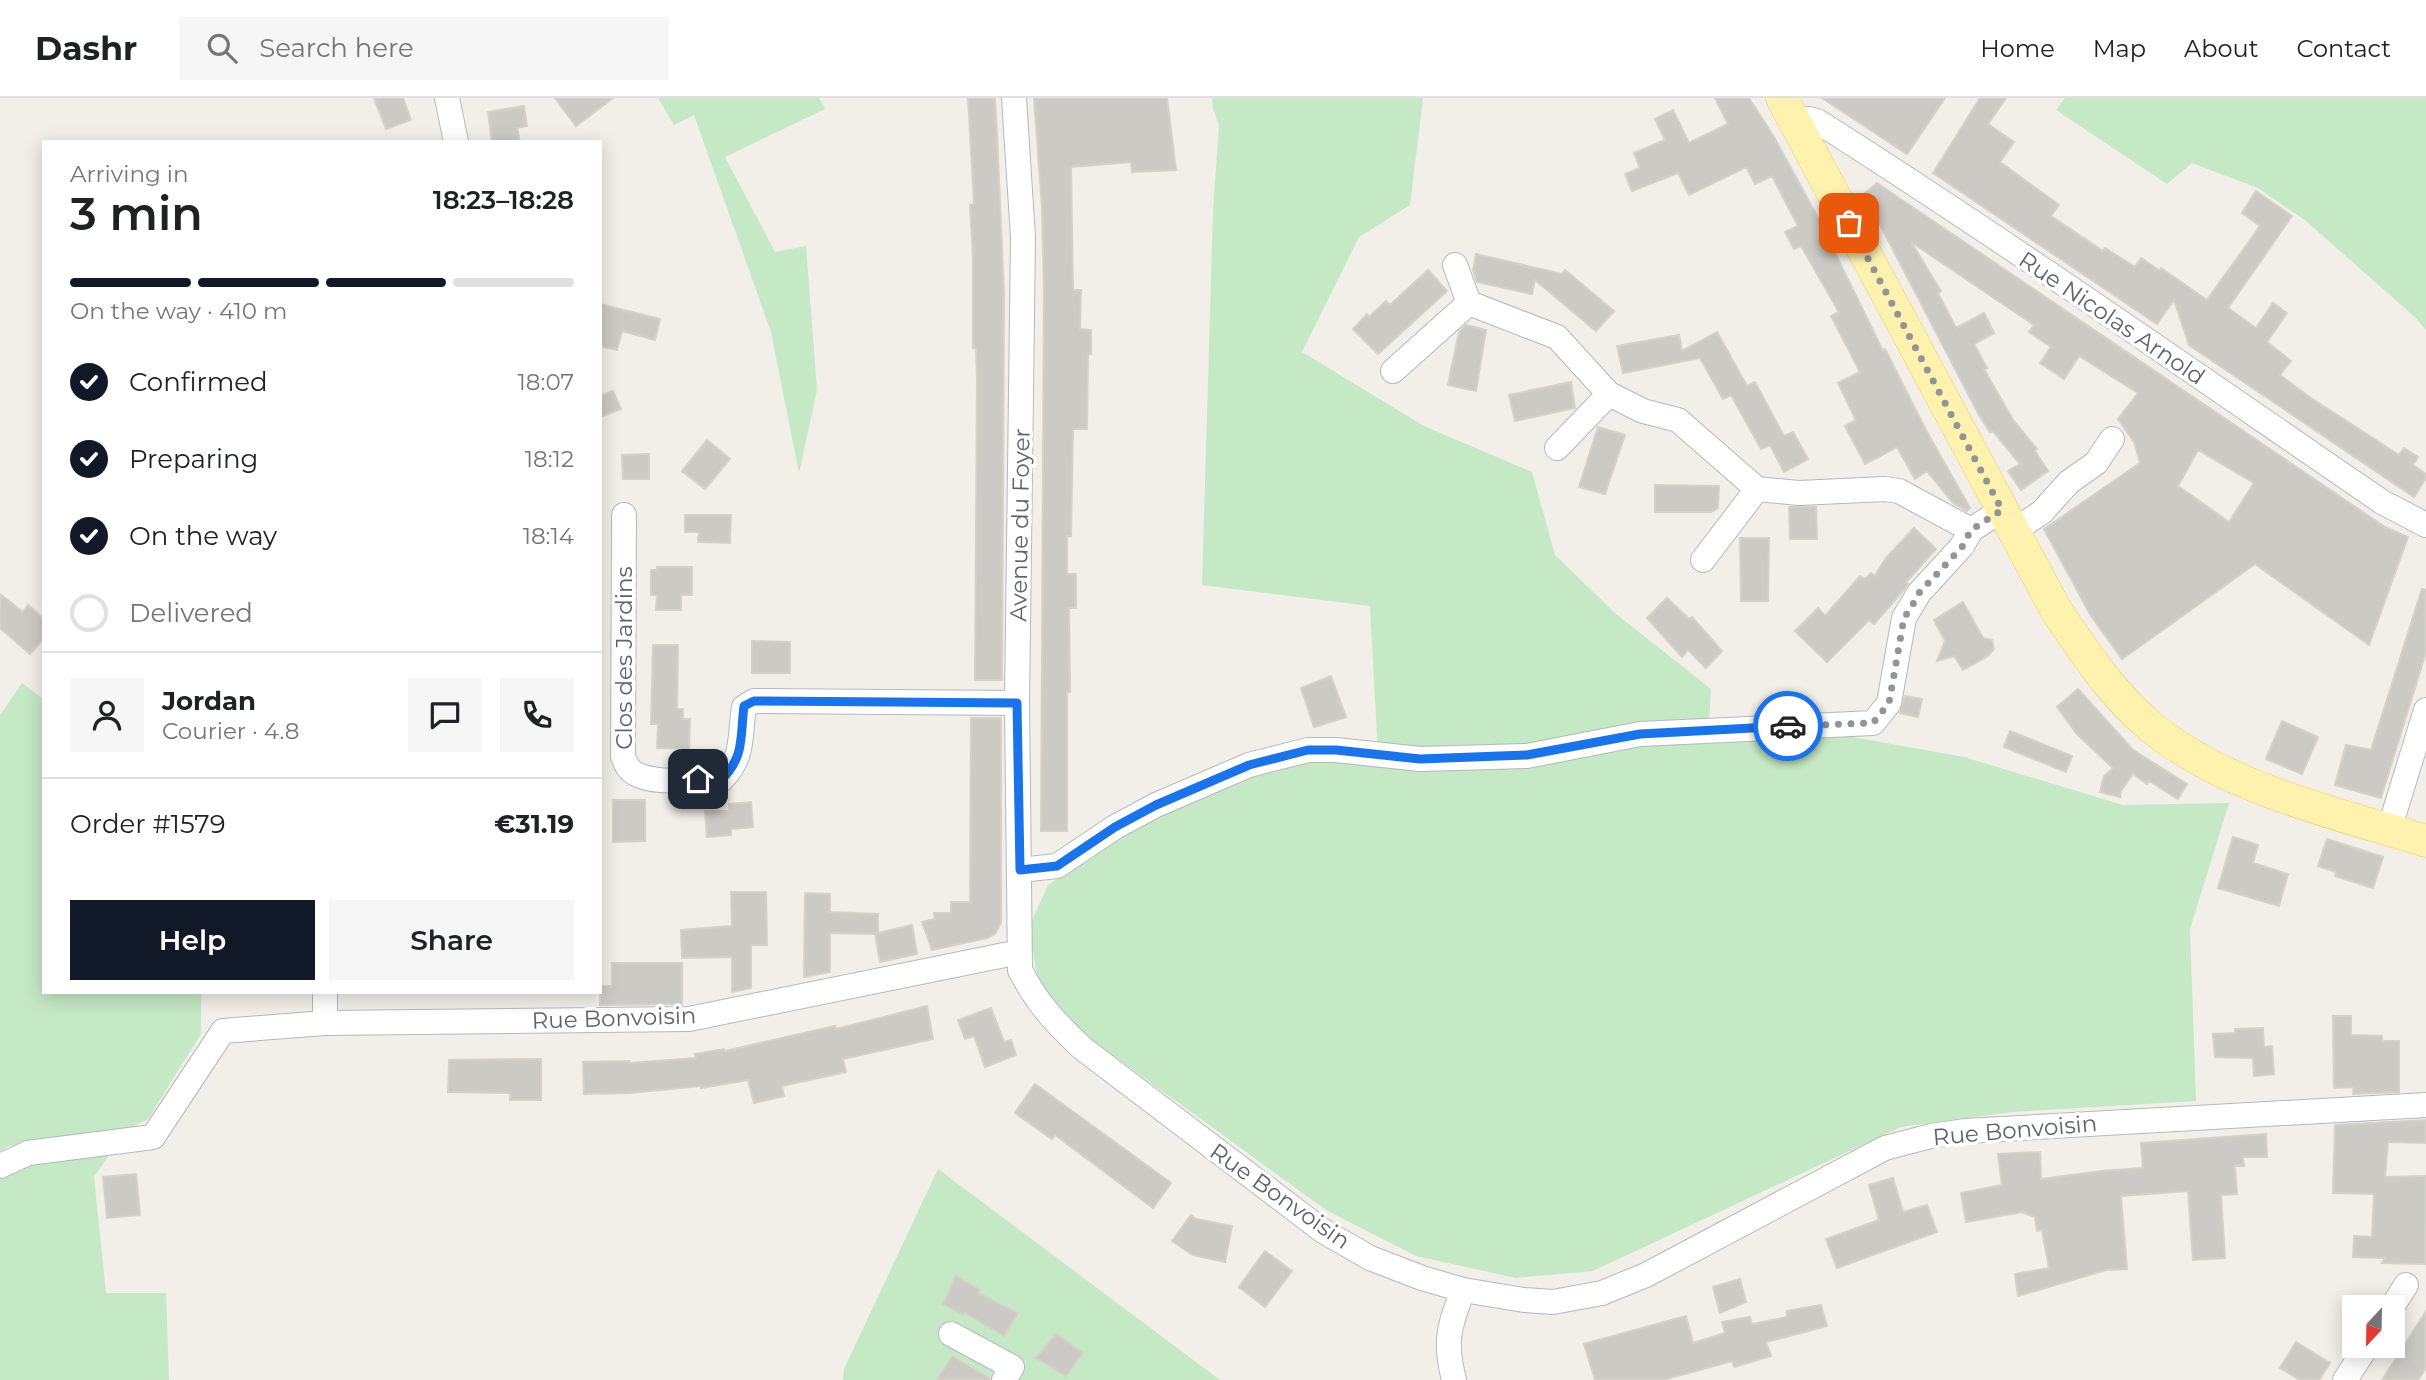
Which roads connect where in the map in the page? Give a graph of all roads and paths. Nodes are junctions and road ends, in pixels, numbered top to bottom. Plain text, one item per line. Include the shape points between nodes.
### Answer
1 (447, 98) edge
2 (1014, 98) edge
3 (1789, 110) edge
4 (456, 140) edge
5 (1455, 265) dead end
6 (1469, 303) junction
7 (1394, 371) dead end
8 (1609, 394) junction
9 (2112, 439) dead end
10 (1556, 448) dead end
11 (1757, 489) junction
12 (624, 516) dead end
13 (2008, 520) junction
14 (2426, 525) edge
15 (1971, 530) junction
16 (1703, 560) dead end
17 (1017, 703) junction
18 (2426, 709) edge
19 (2389, 830) junction
20 (2426, 841) edge
21 (1020, 870) junction
22 (1019, 952) junction
23 (325, 994) edge
24 (326, 1023) junction
25 (2426, 1105) edge
26 (0, 1166) edge
27 (2406, 1285) dead end
28 (1464, 1290) junction
29 (2400, 1295) edge
30 (951, 1334) dead end
31 (2359, 1358) edge
32 (1004, 1380) edge
33 (1454, 1380) edge
34 (2345, 1380) edge

1 - 4 street
2 - 17 street, Avenue du Foyer via 1023,237
3 - 13 main road
3 - 14 street, Rue Nicolas Arnold via 1817,121 1866,152 2382,502
5 - 6 street
6 - 7 street
6 - 8 street via 1557,337
8 - 10 street
8 - 11 street via 1643,411 1678,420
9 - 13 street via 2096,463 2069,482 2042,512
11 - 15 street via 1799,493 1885,489
11 - 16 street
12 - 17 street, Clos des Jardins via 623,757 636,775 721,780 740,754 744,706 754,701
13 - 15 street
13 - 19 main road via 2075,639 2150,726 2242,779
15 - 21 street via 1904,618 1889,703 1873,723 1640,734 1527,755 1420,759 1308,750 1249,765 1156,805 1057,866
17 - 21 street, Avenue du Foyer
18 - 19 street
19 - 20 main road
21 - 22 street, Avenue du Foyer
22 - 24 street, Rue Bonvoisin via 689,1019
22 - 28 street, Rue Bonvoisin via 1020,970 1050,1017 1082,1048 1217,1152 1323,1231 1370,1258
23 - 24 street
24 - 26 street, Rue Bonvoisin via 223,1031 153,1137 27,1153
25 - 28 street, Rue Bonvoisin via 1931,1136 1885,1148 1646,1275 1602,1293 1553,1302
27 - 29 street
28 - 33 street via 1449,1333
30 - 32 street via 1013,1367
31 - 34 street

